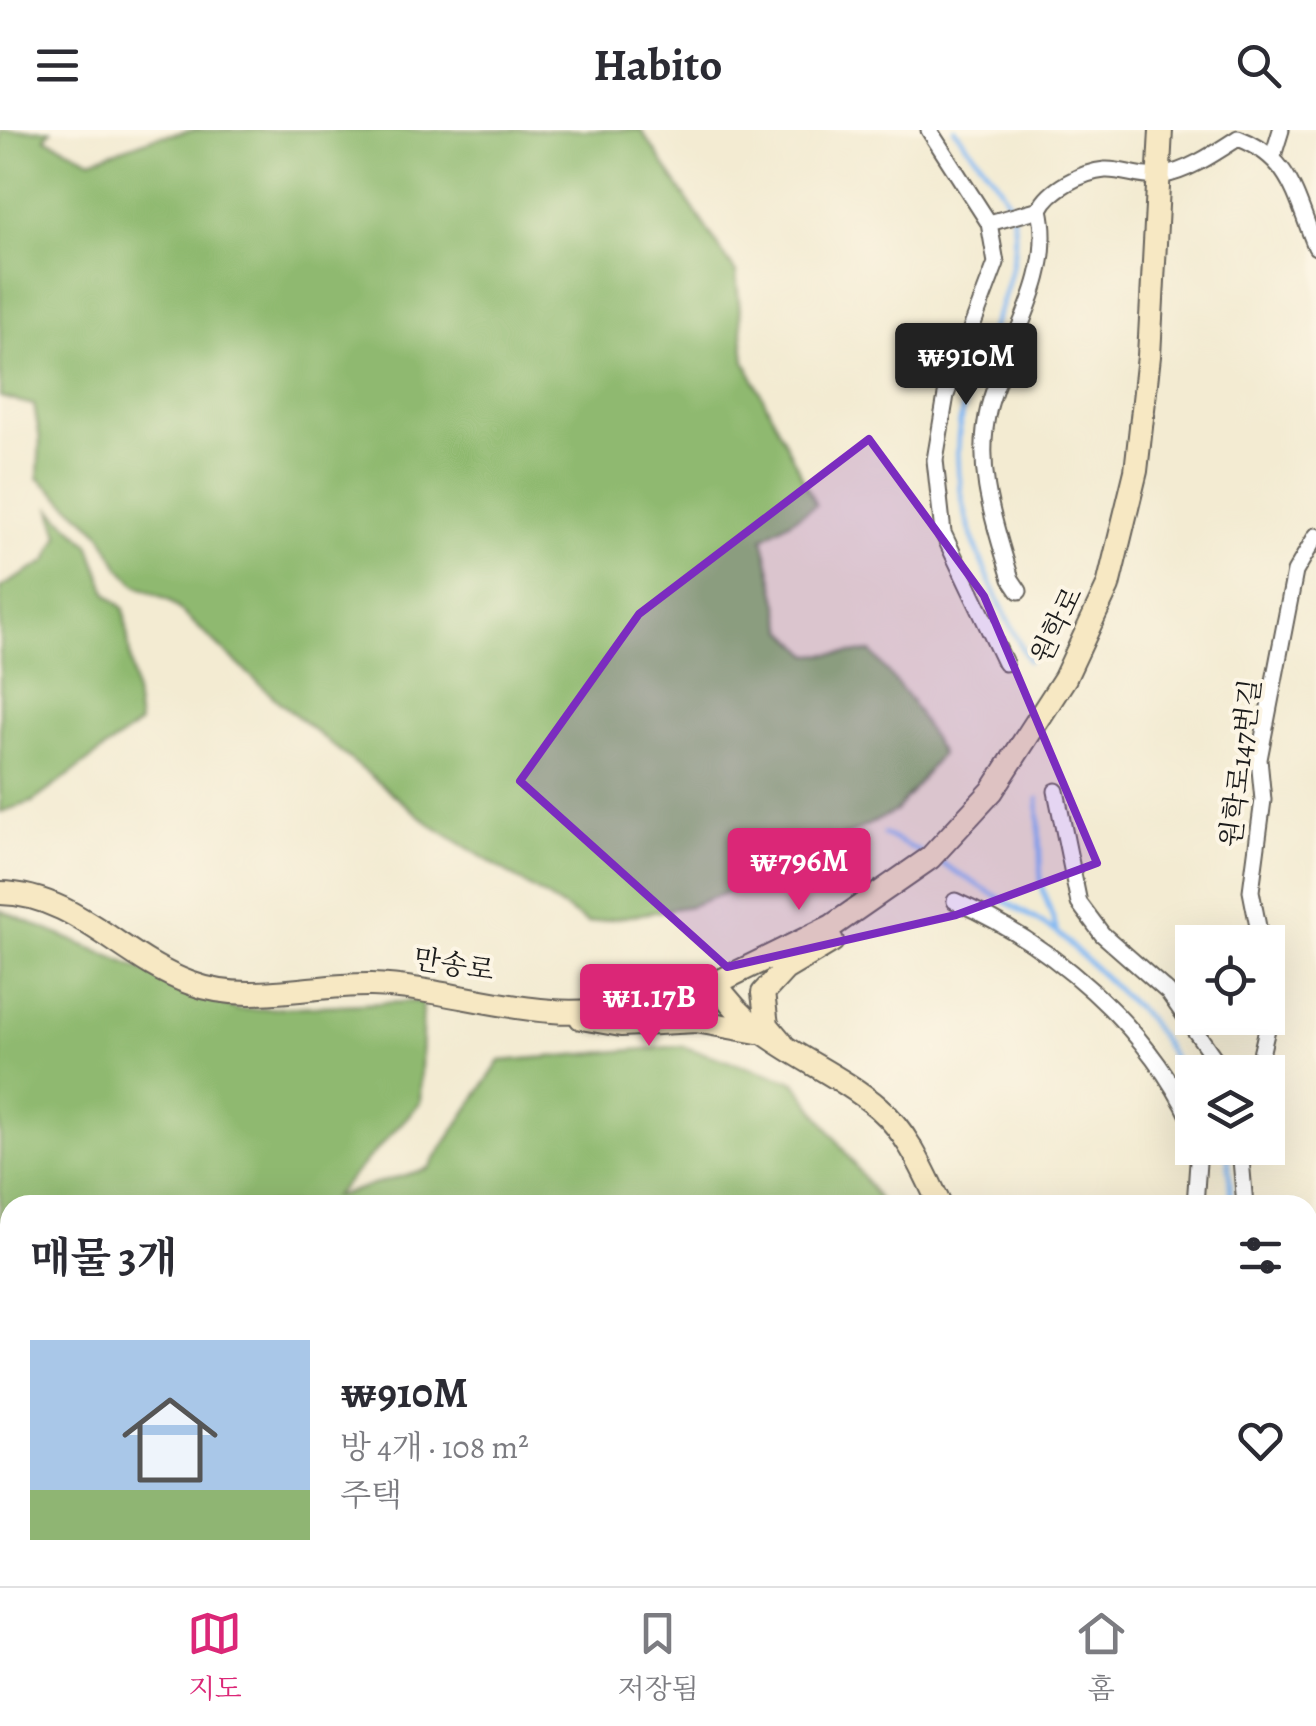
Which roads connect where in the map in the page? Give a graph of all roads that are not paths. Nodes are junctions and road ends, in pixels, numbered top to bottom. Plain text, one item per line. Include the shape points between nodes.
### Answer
1 (929, 130) edge
2 (1160, 130) edge
3 (1281, 130) edge
4 (1272, 156) junction
5 (1158, 177) junction
6 (1034, 211) junction
7 (995, 221) junction
8 (1316, 247) edge
9 (1316, 536) edge
10 (1019, 591) dead end
11 (1004, 662) dead end
12 (1056, 790) dead end
13 (0, 893) edge
14 (878, 896) junction
15 (955, 900) dead end
16 (1258, 925) edge
17 (716, 983) junction
18 (553, 1012) junction
19 (758, 1033) junction
20 (788, 1050) junction
21 (1212, 1055) edge
22 (1175, 1097) edge
23 (1198, 1165) edge
24 (1241, 1165) edge
25 (935, 1195) edge
26 (1195, 1195) edge
27 (1243, 1195) edge

1 - 7 street
2 - 5 street, 원학로
3 - 4 street
4 - 5 street via 1238,138
4 - 8 street
5 - 6 street via 1103,170 1057,189
5 - 14 street, 원학로 via 1140,433 1108,586 1065,678 1024,744 960,828
6 - 7 street
6 - 10 street via 1044,228 1035,289 989,408 983,488
7 - 11 street via 996,263 946,395 935,460 943,533
9 - 16 street, 원학로147번길 via 1295,572 1259,759 1263,800 1251,891
12 - 21 street via 1079,902 1102,934 1168,992
13 - 18 street, 만송로 via 66,909 162,971 219,992 402,986
14 - 17 street, 원학로
14 - 20 street via 839,937 785,969 763,993 767,1025
15 - 22 street via 996,919 1082,982 1133,1034
17 - 18 street, 만송로 via 623,1006
17 - 19 street
18 - 19 street via 621,1025 696,1021
19 - 20 street
20 - 25 street via 882,1111
23 - 26 street
24 - 27 street

